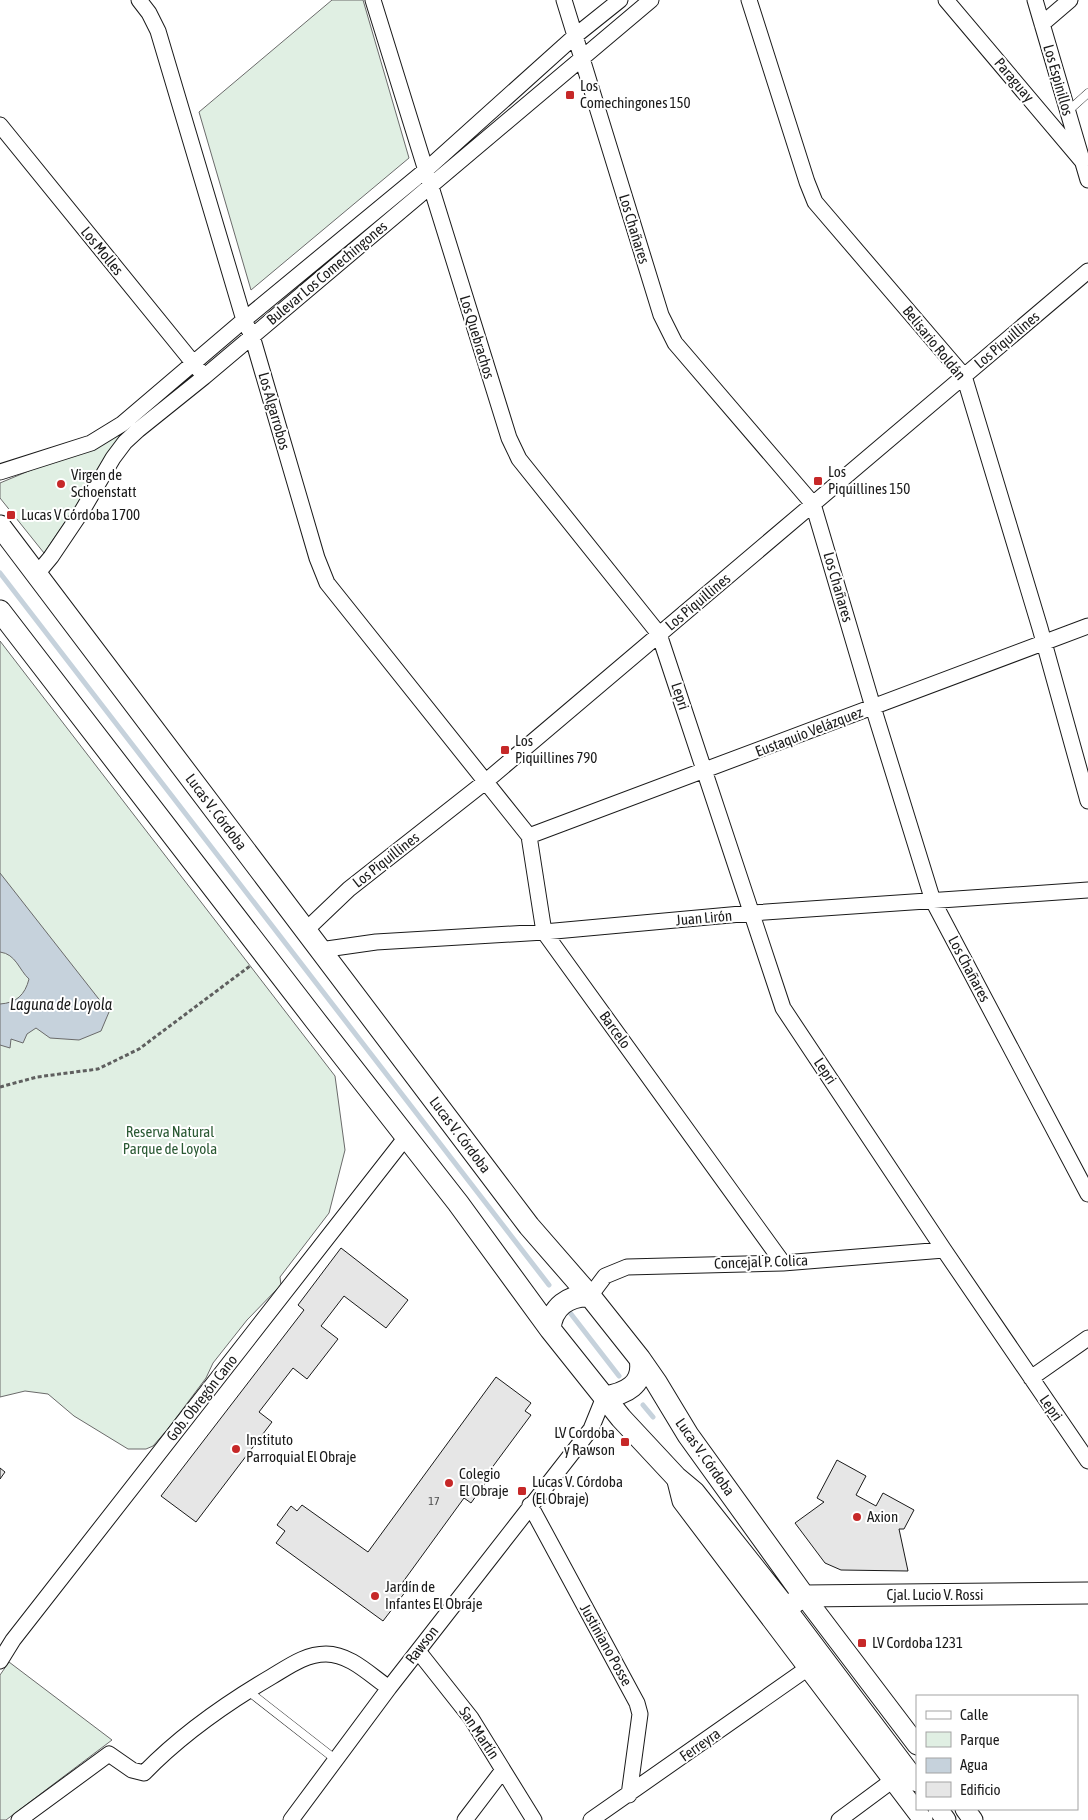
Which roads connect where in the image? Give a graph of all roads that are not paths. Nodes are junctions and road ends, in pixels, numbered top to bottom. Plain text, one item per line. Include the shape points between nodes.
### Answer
1 (139, 0) edge
2 (373, 0) edge
3 (564, 0) edge
4 (620, 0) edge
5 (651, 0) edge
6 (749, 0) edge
7 (946, 0) edge
8 (1035, 0) edge
9 (1070, 0) edge
10 (1042, 24) junction
11 (575, 36) junction
12 (582, 56) junction
13 (1088, 93) edge
14 (1067, 112) junction
15 (0, 125) edge
16 (427, 169) junction
17 (1085, 169) edge
18 (430, 186) junction
19 (1088, 271) edge
20 (244, 320) junction
21 (252, 336) junction
22 (193, 363) junction
23 (964, 376) junction
24 (204, 377) junction
25 (0, 472) edge
26 (813, 504) junction
27 (0, 526) edge
28 (36, 575) junction
29 (0, 611) edge
30 (1088, 626) edge
31 (659, 634) junction
32 (1044, 644) junction
33 (873, 708) junction
34 (704, 771) junction
35 (485, 782) junction
36 (1088, 801) edge
37 (529, 836) junction
38 (1088, 890) edge
39 (933, 901) junction
40 (752, 913) junction
41 (306, 930) junction
42 (544, 932) junction
43 (320, 950) junction
44 (406, 1137) junction
45 (1088, 1194) edge
46 (944, 1250) junction
47 (784, 1263) junction
48 (590, 1296) junction
49 (550, 1329) junction
50 (1088, 1338) edge
51 (640, 1359) junction
52 (1030, 1378) junction
53 (604, 1397) junction
54 (1088, 1461) edge
55 (676, 1478) junction
56 (530, 1506) junction
57 (1088, 1593) edge
58 (804, 1596) junction
59 (786, 1608) junction
60 (418, 1651) junction
61 (0, 1661) edge
62 (808, 1668) junction
63 (388, 1688) junction
64 (248, 1691) junction
65 (916, 1744) edge
66 (335, 1759) junction
67 (504, 1770) junction
68 (893, 1780) junction
69 (916, 1781) edge
70 (630, 1795) junction
71 (18, 1820) edge
72 (291, 1820) edge
73 (465, 1820) edge
74 (534, 1820) edge
75 (592, 1820) edge
76 (839, 1820) edge
77 (923, 1820) edge

1 - 20 street, Los Algarrobos via 150,13 158,31
2 - 16 street, Los Quebrachos
3 - 11 street, Los Chañares
4 - 11 street, Bulevar Los Comechingones
5 - 12 street, Bulevar Los Comechingones
6 - 23 street, Belisario Roldán via 815,202
7 - 17 street, Paraguay
8 - 10 street, Los Espinillos
9 - 10 street
10 - 14 street, Los Espinillos
11 - 12 street, Los Chañares
11 - 16 street, Bulevar Los Comechingones
12 - 18 street, Bulevar Los Comechingones
12 - 26 street, Los Chañares via 661,315 674,342
13 - 14 lane
14 - 17 street, Los Espinillos
15 - 22 street, Los Molles
16 - 18 street, Los Quebrachos
16 - 20 street, Bulevar Los Comechingones
18 - 21 street, Bulevar Los Comechingones
18 - 31 street, Los Quebrachos via 509,438 519,459
19 - 23 street, Los Piquillines
20 - 21 street, Los Algarrobos
20 - 22 street, Bulevar Los Comechingones
21 - 24 street, Bulevar Los Comechingones
21 - 35 street, Los Algarrobos via 327,583
22 - 24 street, Los Molles
22 - 25 street, Bulevar Los Comechingones via 122,424 91,443
23 - 26 street, Los Piquillines
23 - 32 street, Belisario Roldán
24 - 28 street, Bulevar Los Comechingones via 125,442 82,511
26 - 31 street, Los Piquillines
26 - 33 street, Los Chañares
27 - 28 main road, Lucas V. Córdoba
28 - 41 main road, Lucas V. Córdoba
29 - 44 main road, Lucas V. Córdoba
30 - 32 street, Eustaquio Velázquez
31 - 34 street, Lepri
31 - 35 street, Los Piquillines
32 - 33 street, Eustaquio Velázquez
32 - 36 street, Belisario Roldán
33 - 34 street, Eustaquio Velázquez
33 - 39 street, Los Chañares
34 - 37 street, Eustaquio Velázquez
34 - 40 street, Lepri
35 - 37 street
35 - 41 street, Los Piquillines via 349,890
37 - 42 street, Barcelo
38 - 39 street, Juan Lirón
39 - 40 street, Juan Lirón
39 - 45 street, Los Chañares
40 - 42 street, Juan Lirón
40 - 46 street, Lepri via 783,1008
41 - 43 main road, Lucas V. Córdoba
42 - 43 street, Juan Lirón via 376,942
42 - 47 street, Barcelo
43 - 48 main road, Lucas V. Córdoba via 529,1226
44 - 49 main road, Lucas V. Córdoba
44 - 61 street, Gob. Obregón Cano via 19,1632
46 - 47 street, Concejal P. Colica
46 - 52 street, Lepri
47 - 48 street, Concejal P. Colica via 627,1267 605,1276
48 - 49 main road via 571,1298 558,1307
48 - 51 main road, Lucas V. Córdoba
49 - 53 main road, Lucas V. Córdoba
50 - 52 street
51 - 53 main road via 640,1374 632,1387 626,1392
51 - 58 main road, Lucas V. Córdoba via 688,1435
52 - 54 street, Lepri
53 - 55 main road, Lucas V. Córdoba
53 - 56 street, Rawson via 591,1429
55 - 59 main road, Lucas V. Córdoba via 694,1492
55 - 62 street, Lucas V. Córdoba via 682,1501
56 - 60 street, Rawson
56 - 70 street, Justiniano Posse via 637,1702 640,1714
57 - 58 main road, Cjal. Lucio V. Rossi
58 - 59 main road
58 - 65 street, Lucas V. Córdoba
59 - 69 street, Lucas V. Córdoba
60 - 63 street, Rawson
60 - 67 street, San Martín via 470,1718
62 - 68 street, Lucas V. Córdoba
62 - 70 street, Ferreyra
63 - 64 street via 341,1656 327,1654 298,1661
63 - 66 street, Rawson
64 - 66 lane
64 - 71 street via 164,1752 144,1773 132,1770 109,1754
66 - 72 street, Rawson
67 - 73 street
67 - 74 street, San Martín
68 - 76 street
68 - 77 street, Lucas V. Córdoba
70 - 75 street, Ferreyra

